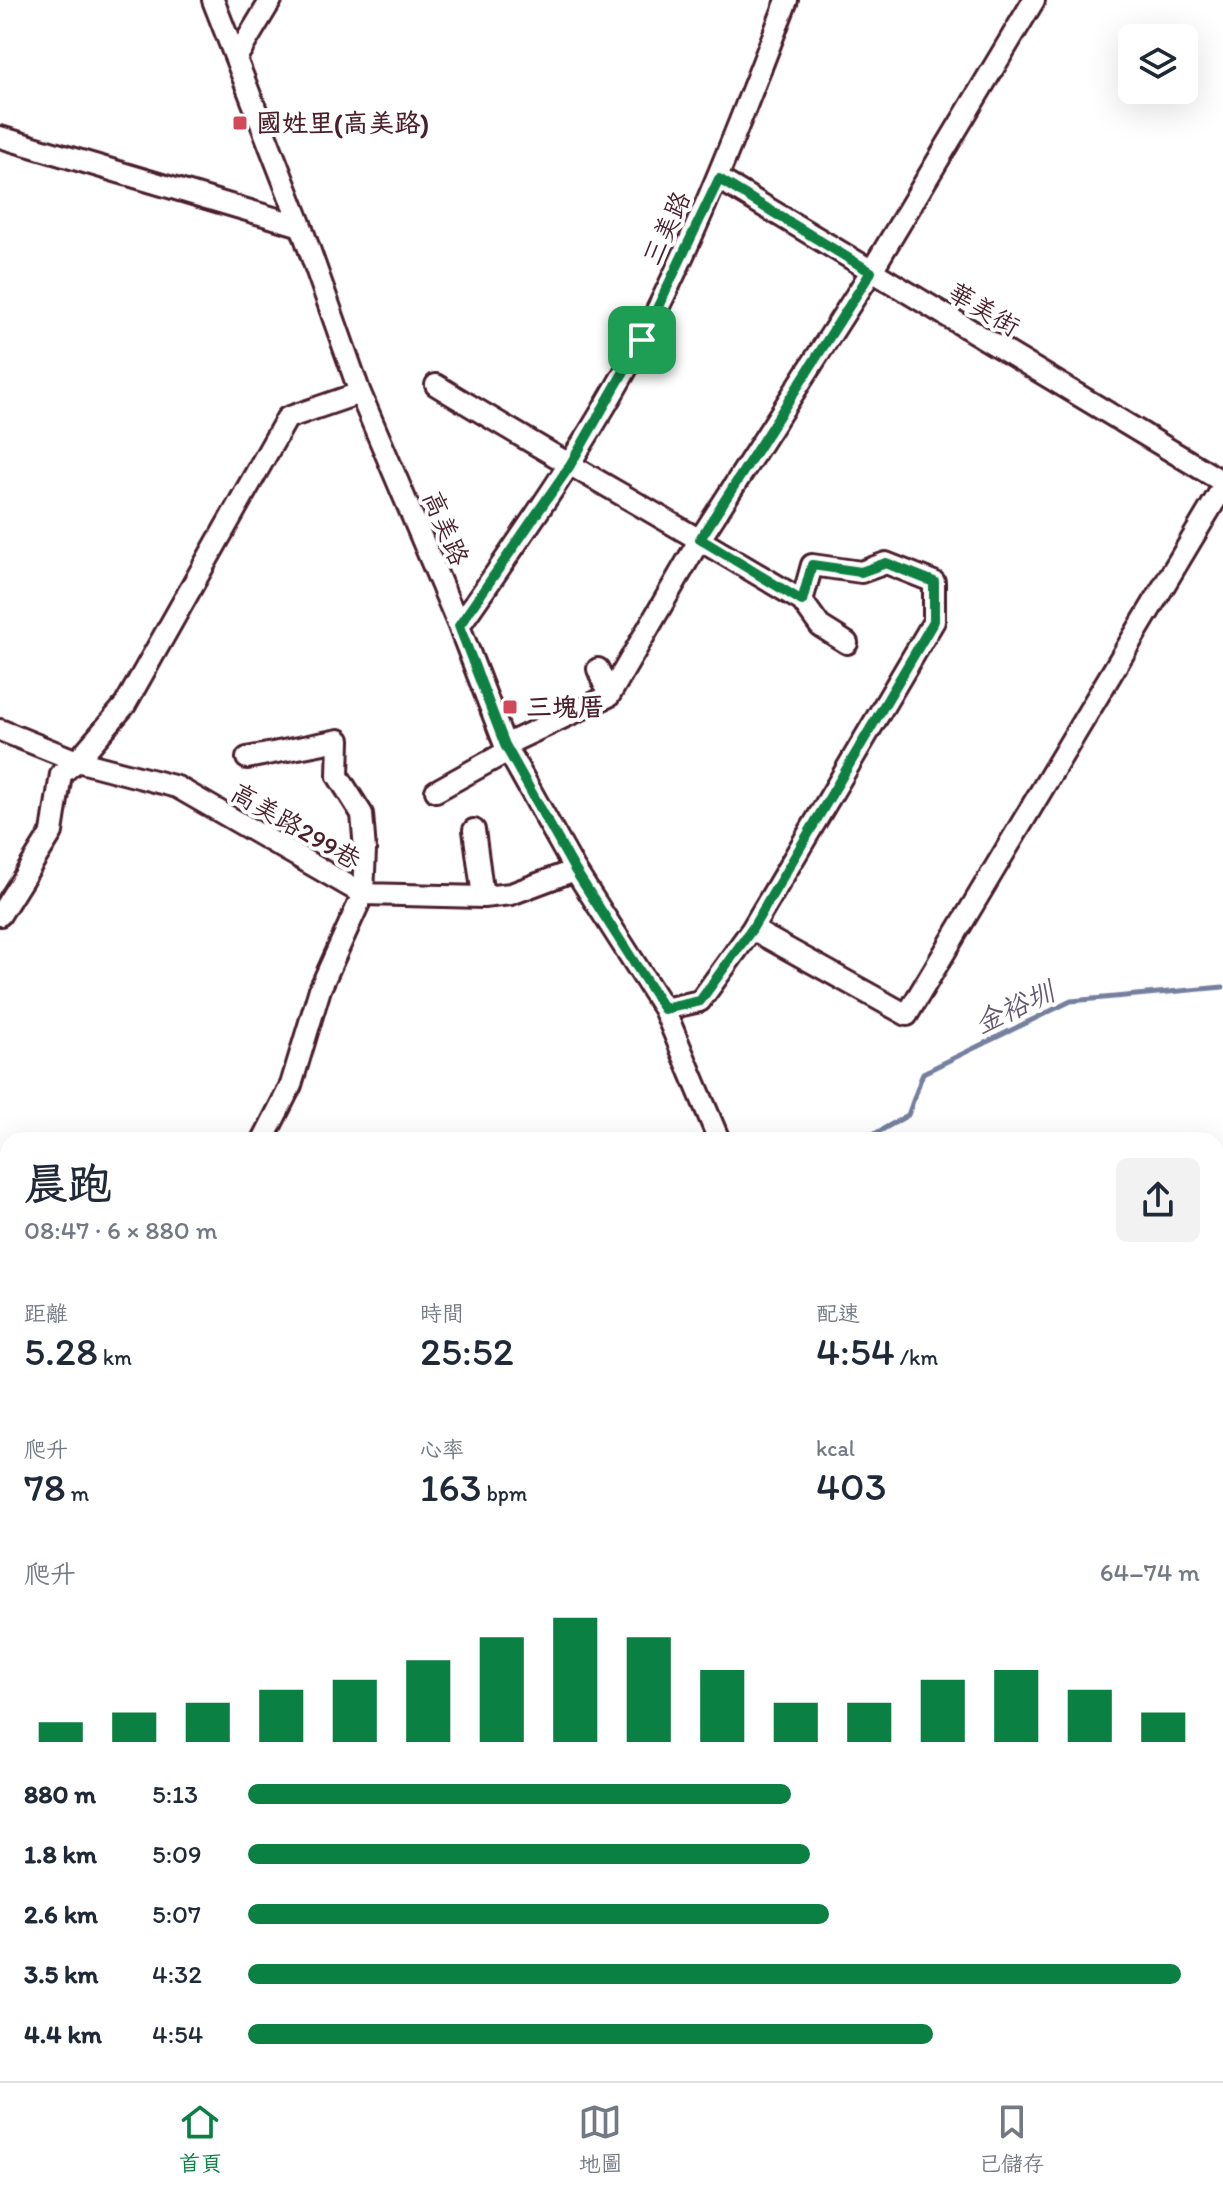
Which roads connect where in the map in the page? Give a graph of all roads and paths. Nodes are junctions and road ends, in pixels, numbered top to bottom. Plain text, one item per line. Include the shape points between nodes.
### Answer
1 (213, 0) edge
2 (271, 0) edge
3 (787, 0) edge
4 (1034, 0) edge
5 (236, 58) junction
6 (0, 137) edge
7 (719, 179) junction
8 (301, 226) junction
9 (871, 272) junction
10 (436, 385) dead end
11 (360, 393) junction
12 (569, 467) junction
13 (1223, 485) edge
14 (700, 539) junction
15 (802, 601) junction
16 (459, 626) junction
17 (847, 643) dead end
18 (598, 669) dead end
19 (609, 696) junction
20 (0, 730) edge
21 (507, 748) junction
22 (247, 758) dead end
23 (77, 761) junction
24 (436, 791) dead end
25 (474, 830) dead end
26 (575, 870) junction
27 (363, 894) junction
28 (483, 897) junction
29 (0, 915) edge
30 (752, 929) junction
31 (664, 1009) junction
32 (267, 1132) edge
33 (716, 1132) edge

1 - 5 street, 高美路
2 - 5 street
3 - 7 street, 三美路
4 - 9 street
5 - 8 street, 高美路
6 - 8 street
7 - 9 street, 華美街
7 - 12 street, 三美路 via 642,340
8 - 11 street, 高美路
9 - 13 street, 華美街
9 - 14 street
10 - 12 street
11 - 16 street, 高美路
11 - 23 street via 287,418 125,705
12 - 14 street
12 - 16 street, 三美路
13 - 30 street via 907,1015
14 - 15 street
14 - 19 street
15 - 17 street via 820,626
15 - 30 street via 812,565 861,572 886,563 934,582 934,621
16 - 21 street, 高美路
18 - 19 street
19 - 21 street
20 - 23 street, 高美路299巷
21 - 24 street
21 - 26 street, 高美路
22 - 27 street via 339,740 338,776 362,814
23 - 27 street, 高美路299巷 via 177,787
23 - 29 street via 61,774 52,832
25 - 28 street
26 - 28 street, 高美路299巷 via 511,894
26 - 31 street, 高美路
27 - 28 street, 高美路299巷
27 - 32 street via 320,989 291,1085
30 - 31 street via 700,1001
31 - 33 street, 高美路

